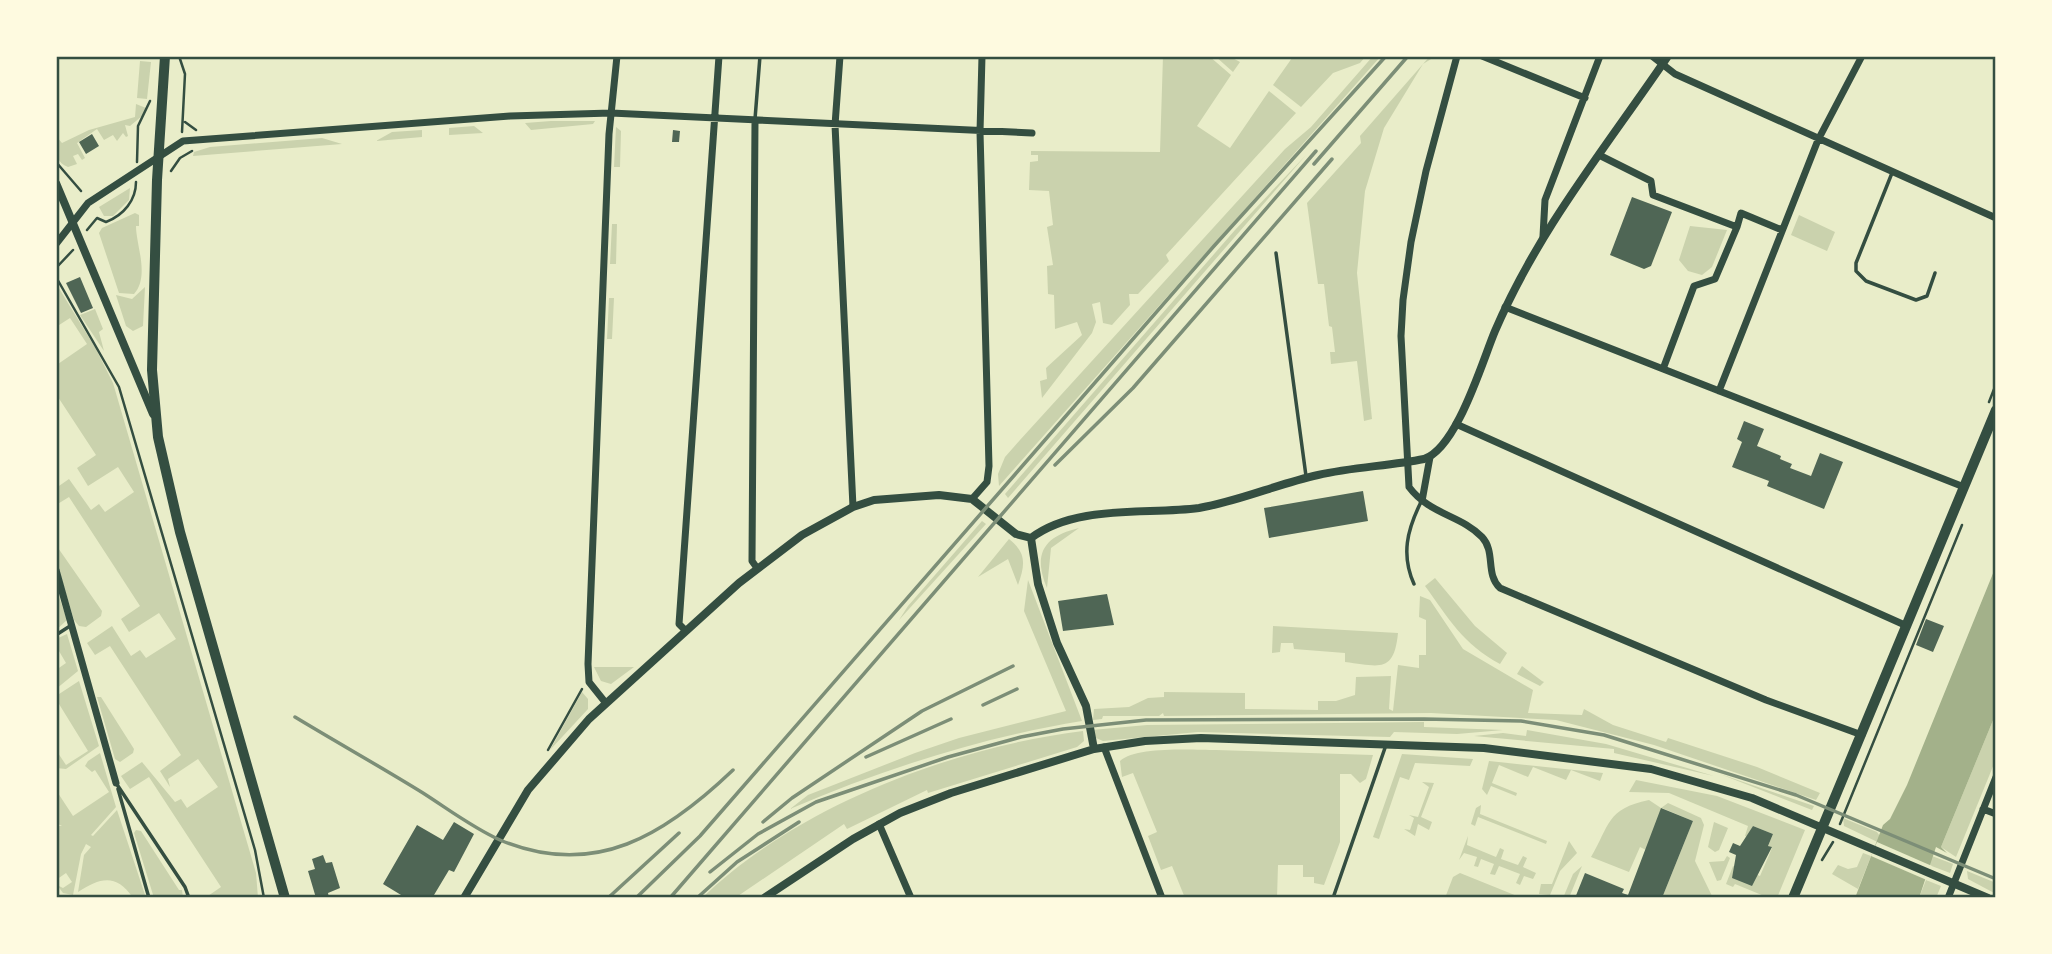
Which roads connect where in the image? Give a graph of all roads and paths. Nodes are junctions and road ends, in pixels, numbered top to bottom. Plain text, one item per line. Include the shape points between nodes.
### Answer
1 (165, 56) edge
2 (179, 56) edge
3 (617, 56) edge
4 (719, 56) edge
5 (760, 56) edge
6 (840, 56) edge
7 (982, 56) edge
8 (1457, 56) edge
9 (1482, 56) edge
10 (1600, 56) edge
11 (1652, 56) edge
12 (1668, 56) edge
13 (1862, 56) edge
14 (1663, 65) junction
15 (1585, 98) junction
16 (150, 99) dead end
17 (611, 113) junction
18 (715, 120) junction
19 (755, 121) junction
20 (835, 125) junction
21 (182, 128) dead end
22 (980, 132) junction
23 (1032, 133) dead end
24 (1818, 140) junction
25 (1599, 155) junction
26 (183, 157) dead end
27 (159, 158) junction
28 (137, 160) dead end
29 (56, 162) edge
30 (172, 171) dead end
31 (1893, 171) junction
32 (56, 183) edge
33 (81, 191) dead end
34 (136, 194) dead end
35 (1996, 218) edge
36 (74, 220) junction
37 (92, 225) dead end
38 (1737, 227) junction
39 (1782, 230) junction
40 (1543, 236) junction
41 (56, 244) edge
42 (73, 250) dead end
43 (1276, 253) dead end
44 (56, 268) edge
45 (1935, 273) dead end
46 (56, 277) edge
47 (1505, 307) junction
48 (1662, 369) junction
49 (1719, 391) junction
50 (1996, 410) edge
51 (156, 420) junction
52 (1456, 424) junction
53 (1430, 457) junction
54 (1407, 462) junction
55 (1306, 478) junction
56 (1964, 487) junction
57 (972, 499) junction
58 (1422, 501) junction
59 (853, 508) junction
60 (1963, 522) dead end
61 (1031, 538) junction
62 (754, 564) junction
63 (56, 570) edge
64 (1414, 584) dead end
65 (71, 625) junction
66 (1908, 626) junction
67 (685, 630) junction
68 (56, 635) edge
69 (589, 682) junction
70 (606, 702) junction
71 (1862, 735) junction
72 (1387, 743) junction
73 (1104, 747) junction
74 (1094, 749) junction
75 (549, 762) junction
76 (1996, 777) edge
77 (116, 783) junction
78 (1983, 809) junction
79 (1996, 814) edge
80 (879, 824) junction
81 (1823, 826) junction
82 (1840, 827) dead end
83 (1835, 839) dead end
84 (1827, 856) dead end
85 (1954, 883) junction
86 (149, 898) edge
87 (189, 898) edge
88 (264, 898) edge
89 (285, 898) edge
90 (464, 898) edge
91 (765, 898) edge
92 (911, 898) edge
93 (1163, 898) edge
94 (1333, 898) edge
95 (1793, 898) edge
96 (1948, 898) edge
97 (1988, 898) edge

1 - 27 main road
2 - 21 path via 185,74
3 - 17 street
4 - 18 street
5 - 19 lane
6 - 20 street
7 - 22 street
8 - 54 street via 1411,242 1401,336
9 - 15 street
10 - 15 street
11 - 14 street
12 - 14 street
13 - 24 street
14 - 24 street
14 - 25 street
15 - 40 street via 1545,200
16 - 28 path via 138,126
17 - 18 street
17 - 27 street via 510,116 183,141
17 - 69 street
18 - 19 street
18 - 67 street via 680,624
19 - 20 street
19 - 62 street
20 - 22 street
20 - 59 street
22 - 23 street
22 - 57 street via 989,466 987,482
24 - 31 street
24 - 39 street
25 - 38 street via 1651,181 1653,195
25 - 40 street
26 - 30 path
27 - 36 street via 88,203
27 - 51 main road via 152,370
29 - 33 path
31 - 35 street
31 - 45 lane via 1856,271 1866,281 1916,300 1927,296
32 - 36 street
34 - 37 path via 115,218 103,222 97,218
36 - 41 street
36 - 51 street
38 - 39 street via 1741,214
38 - 48 street via 1715,279 1694,286
39 - 49 street
40 - 47 street
42 - 44 path
43 - 55 lane
46 - 88 path via 119,387 255,850
47 - 48 street
47 - 52 street
48 - 49 street
49 - 56 street
50 - 56 main road
51 - 89 main road via 180,532
52 - 53 street via 1444,445
52 - 66 street
53 - 54 street
53 - 58 street
54 - 55 street
54 - 58 street via 1409,486
55 - 61 street via 1256,496 1207,506 1074,520
56 - 66 main road
57 - 59 street via 901,496
57 - 61 street via 1016,534
58 - 64 lane via 1407,537 1407,565
58 - 71 street via 1485,541 1492,578 1500,588 1766,700
59 - 62 street
60 - 82 path
61 - 74 street via 1046,611 1086,706
62 - 67 street
63 - 65 street
65 - 68 lane
65 - 77 street
66 - 71 main road
67 - 70 street
69 - 70 street
69 - 75 path via 548,745
70 - 75 street
71 - 81 main road
72 - 73 street via 1201,737
72 - 81 street via 1519,751 1651,769 1714,785
72 - 94 lane
73 - 74 street
73 - 93 street
74 - 80 street via 951,793
75 - 90 street
76 - 78 street
77 - 86 lane
77 - 87 lane
78 - 79 street
78 - 85 street
80 - 91 street
80 - 92 street
81 - 85 street
81 - 95 main road
83 - 84 path
85 - 96 street
85 - 97 street

